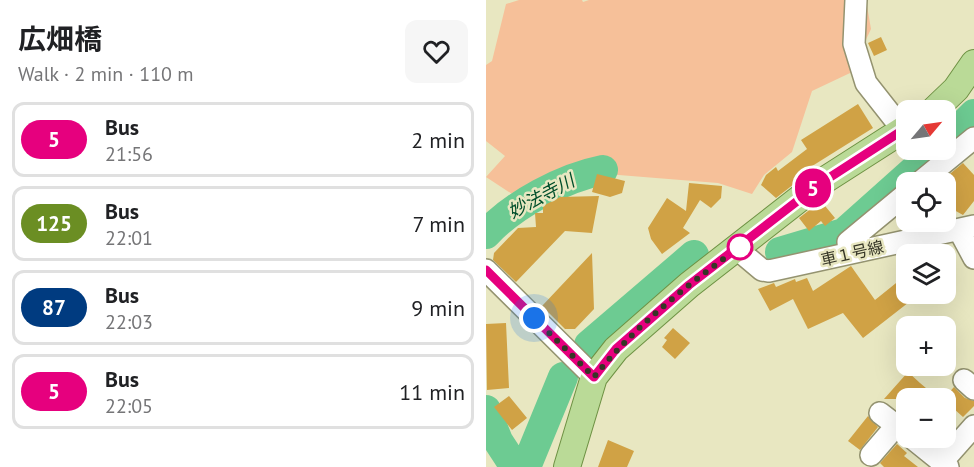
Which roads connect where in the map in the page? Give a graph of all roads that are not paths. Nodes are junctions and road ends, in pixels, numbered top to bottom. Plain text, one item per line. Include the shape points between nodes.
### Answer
1 (856, 0) edge
2 (974, 63) edge
3 (944, 100) edge
4 (896, 119) edge
5 (896, 134) edge
6 (974, 138) edge
7 (932, 172) edge
8 (896, 202) edge
9 (967, 228) edge
10 (737, 249) junction
11 (849, 253) junction
12 (974, 258) edge
13 (487, 271) edge
14 (594, 377) junction
15 (974, 426) edge
16 (896, 430) edge
17 (923, 448) edge
18 (871, 454) dead end
19 (945, 465) edge
20 (567, 467) edge

1 - 4 street via 854,44 866,83
2 - 3 main road
5 - 10 main road via 818,185
6 - 7 street
8 - 11 street via 848,242
9 - 11 street, 車１号線
9 - 12 street
10 - 11 street, 車１号線 via 762,270 769,271
10 - 14 main road via 616,349
13 - 14 street
14 - 20 main road
15 - 19 street
16 - 18 street
17 - 19 street

